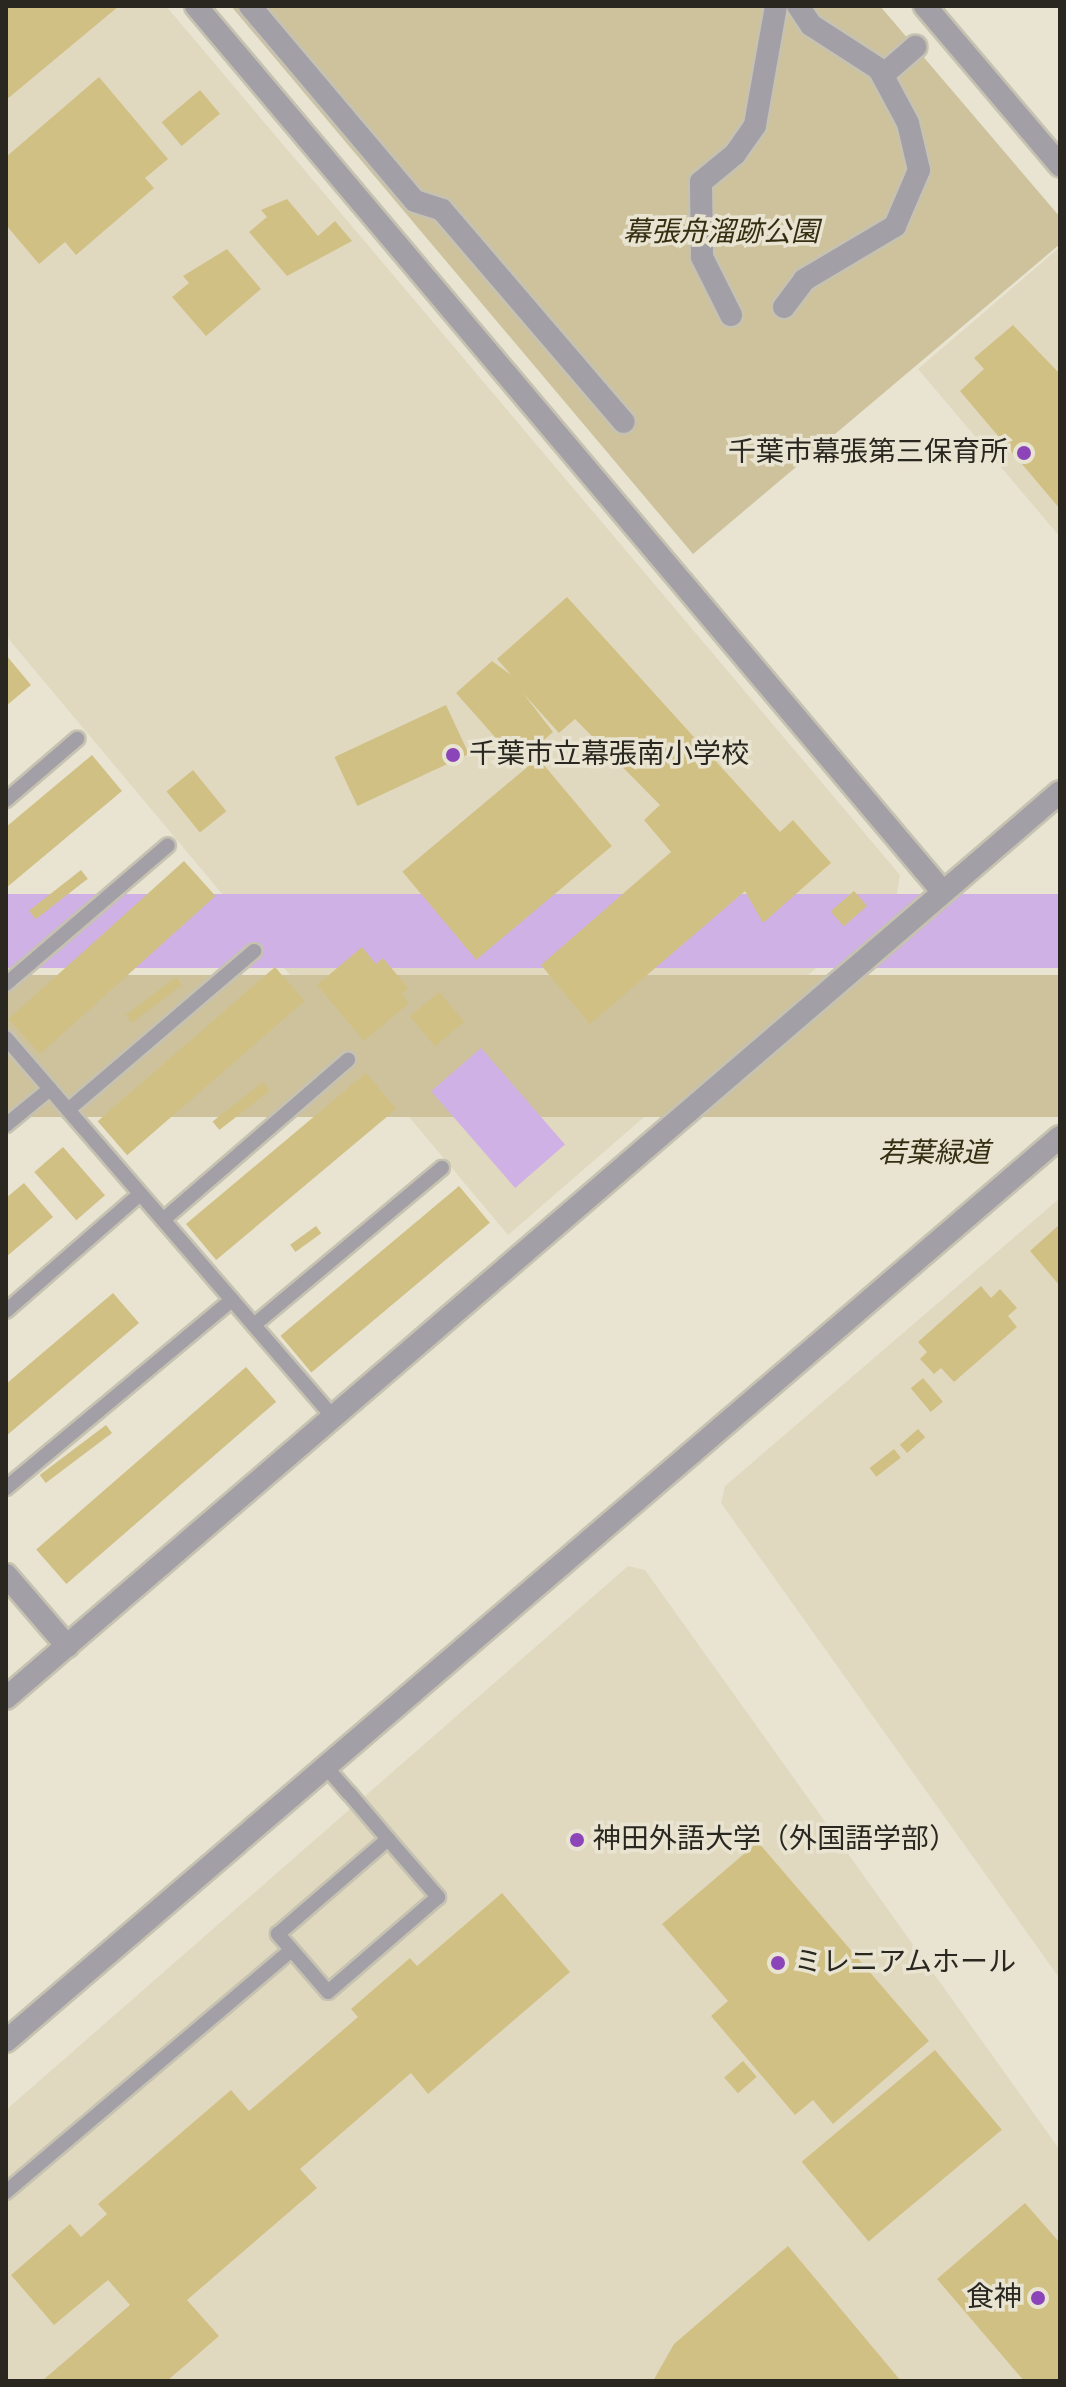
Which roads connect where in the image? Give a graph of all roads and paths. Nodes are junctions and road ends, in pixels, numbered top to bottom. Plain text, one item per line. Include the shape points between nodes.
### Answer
1 (196, 6) edge
2 (250, 6) edge
3 (776, 6) edge
4 (798, 6) edge
5 (929, 7) edge
6 (811, 25) junction
7 (773, 34) junction
8 (915, 47) dead end
9 (883, 75) junction
10 (1060, 165) edge
11 (784, 307) dead end
12 (731, 315) dead end
13 (624, 422) dead end
14 (77, 739) dead end
15 (1060, 792) edge
16 (6, 800) edge
17 (168, 845) dead end
18 (943, 892) junction
19 (254, 951) dead end
20 (6, 984) edge
21 (6, 1038) edge
22 (348, 1060) dead end
23 (50, 1089) junction
24 (68, 1110) junction
25 (6, 1125) edge
26 (1060, 1137) edge
27 (442, 1168) dead end
28 (140, 1194) junction
29 (163, 1220) junction
30 (232, 1300) junction
31 (6, 1311) edge
32 (254, 1325) junction
33 (331, 1414) junction
34 (6, 1488) edge
35 (6, 1575) edge
36 (67, 1646) junction
37 (6, 1698) edge
38 (326, 1767) junction
39 (388, 1839) junction
40 (291, 1950) junction
41 (6, 2041) edge
42 (6, 2192) edge

1 - 18 street
2 - 13 street via 415,201 442,210
3 - 7 street
4 - 6 street
5 - 10 street
6 - 7 street
6 - 9 street via 858,50
7 - 12 street via 748,141 701,182 702,257
8 - 9 street
9 - 11 street via 918,154 908,207 884,234 804,280
14 - 16 lane
15 - 18 street
17 - 20 lane
18 - 33 street
19 - 24 lane
21 - 23 lane
22 - 29 lane
23 - 24 lane
23 - 25 lane
24 - 28 lane
26 - 38 street
27 - 32 lane
28 - 29 lane
28 - 31 lane
29 - 30 lane
30 - 32 lane
30 - 34 lane
32 - 33 lane
33 - 36 street
35 - 36 street
36 - 37 street
38 - 39 lane
38 - 41 street
39 - 40 lane via 278,1934
39 - 40 lane via 438,1897 328,1992
40 - 42 lane

